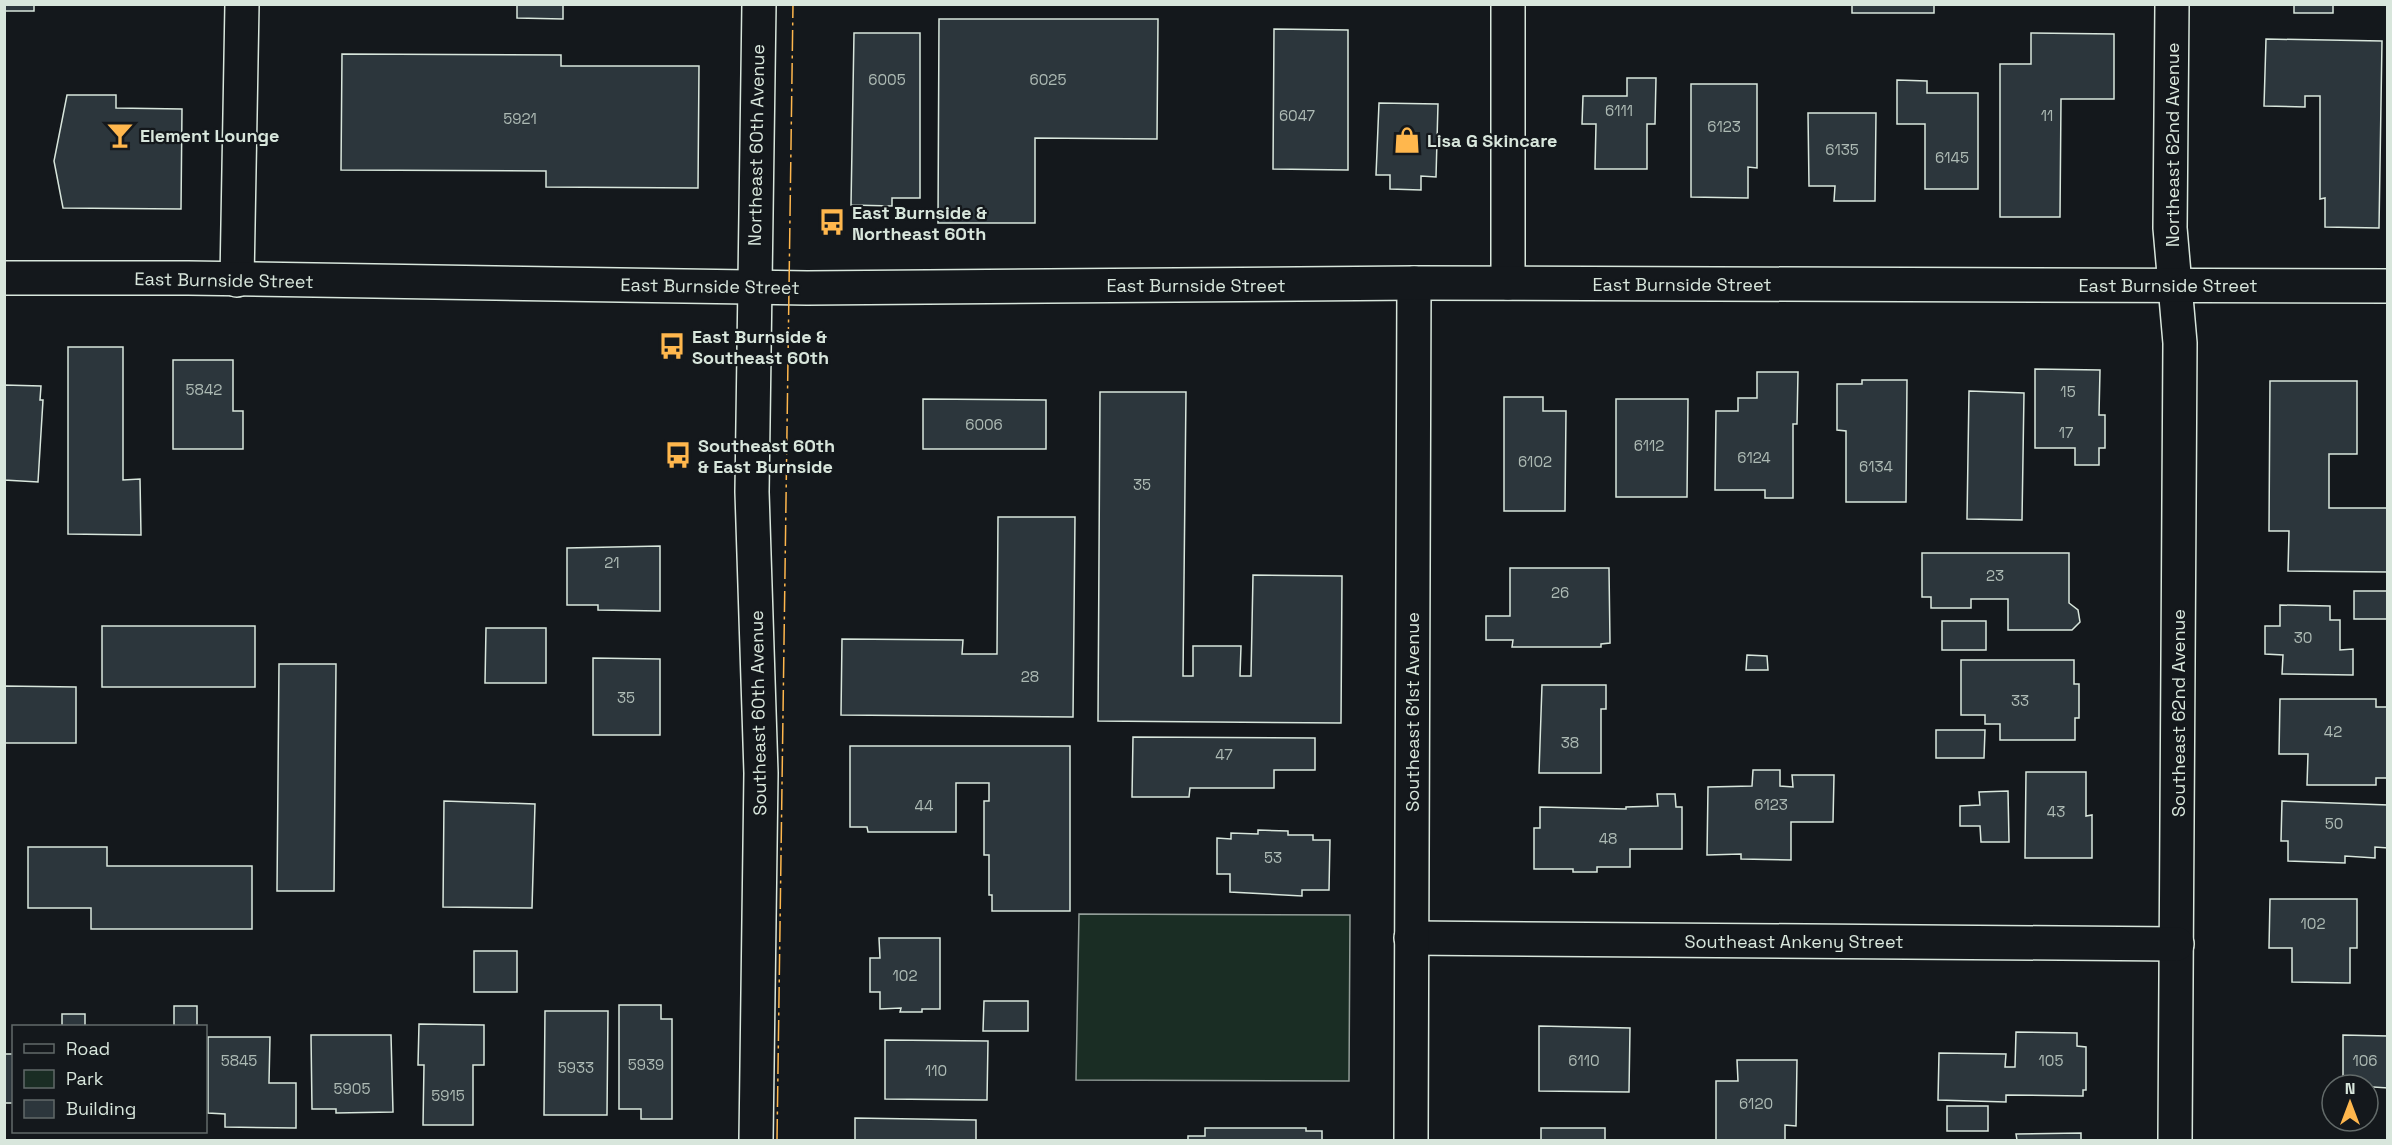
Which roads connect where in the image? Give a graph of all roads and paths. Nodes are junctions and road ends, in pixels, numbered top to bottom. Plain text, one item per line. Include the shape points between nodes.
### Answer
1 (242, 4) edge
2 (759, 4) edge
3 (1508, 4) edge
4 (2172, 4) edge
5 (4, 278) edge
6 (237, 280) junction
7 (1414, 284) junction
8 (1508, 284) junction
9 (2175, 285) junction
10 (754, 286) junction
11 (2388, 286) edge
12 (1411, 938) junction
13 (2177, 944) junction
14 (756, 1140) edge
15 (1411, 1140) edge
16 (2175, 1140) edge

1 - 6 main road
2 - 10 main road, Northeast 60th Avenue
3 - 8 main road
4 - 9 main road, Northeast 62nd Avenue via 2170,228
5 - 6 main road, East Burnside Street
6 - 10 main road, East Burnside Street
7 - 8 main road, East Burnside Street
7 - 10 main road, East Burnside Street
7 - 12 main road, Southeast 61st Avenue
8 - 9 main road, East Burnside Street
9 - 11 main road, East Burnside Street
9 - 13 main road, Southeast 62nd Avenue via 2180,343
10 - 14 main road, Southeast 60th Avenue via 752,492 760,772
12 - 13 main road, Southeast Ankeny Street
12 - 15 main road, Southeast 61st Avenue
13 - 16 main road, Southeast 62nd Avenue

